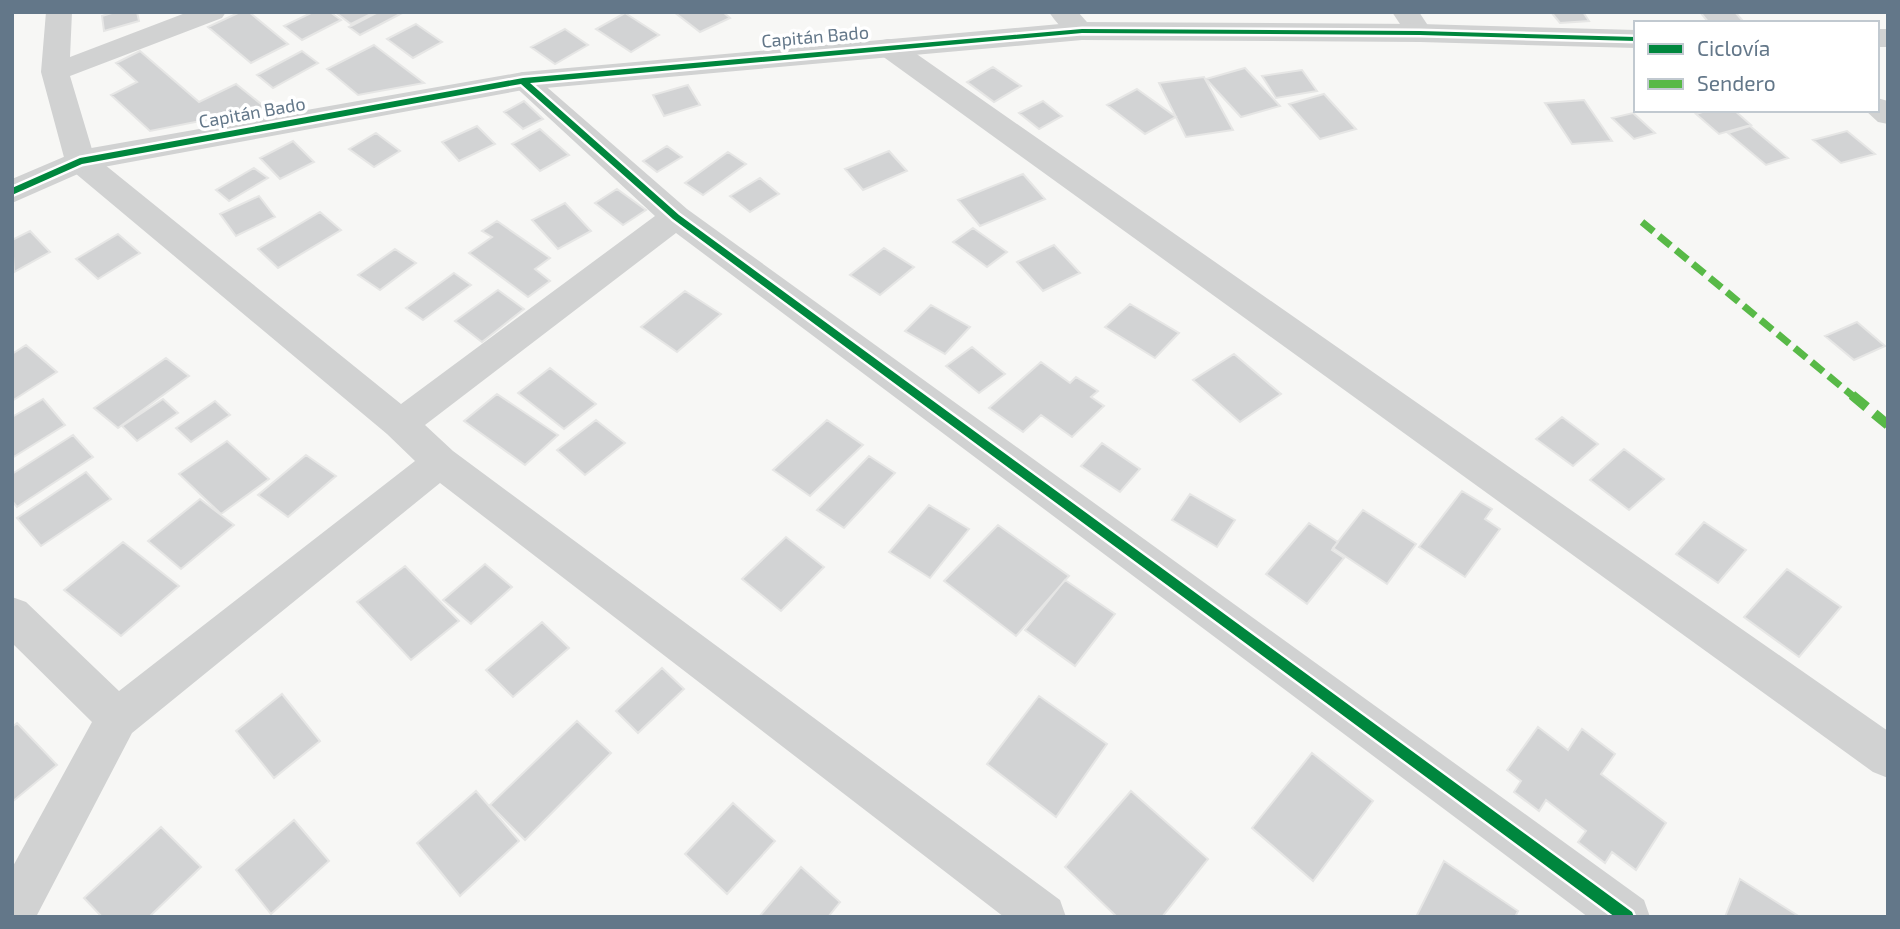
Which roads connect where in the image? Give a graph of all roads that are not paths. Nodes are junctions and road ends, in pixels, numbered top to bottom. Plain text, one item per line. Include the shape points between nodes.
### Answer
1 (59, 12) edge
2 (214, 12) edge
3 (1072, 22) edge
4 (1412, 22) edge
5 (1634, 39) edge
6 (888, 47) junction
7 (55, 72) junction
8 (523, 81) junction
9 (80, 161) junction
10 (12, 192) edge
11 (676, 217) junction
12 (400, 424) junction
13 (440, 461) junction
14 (12, 615) edge
15 (117, 718) junction
16 (1888, 757) edge
17 (12, 915) edge
18 (1043, 917) edge
19 (1627, 917) edge

1 - 7 street
2 - 7 street
3 - 4 street, Capitán Bado
3 - 6 street, Capitán Bado
4 - 5 street, Capitán Bado
6 - 8 street, Capitán Bado
6 - 16 street
7 - 9 street
8 - 9 street, Capitán Bado
8 - 11 street
9 - 10 street, Capitán Bado
9 - 12 street
11 - 12 street
11 - 19 street
12 - 13 street
13 - 15 street
13 - 18 street
14 - 15 street
15 - 17 street

